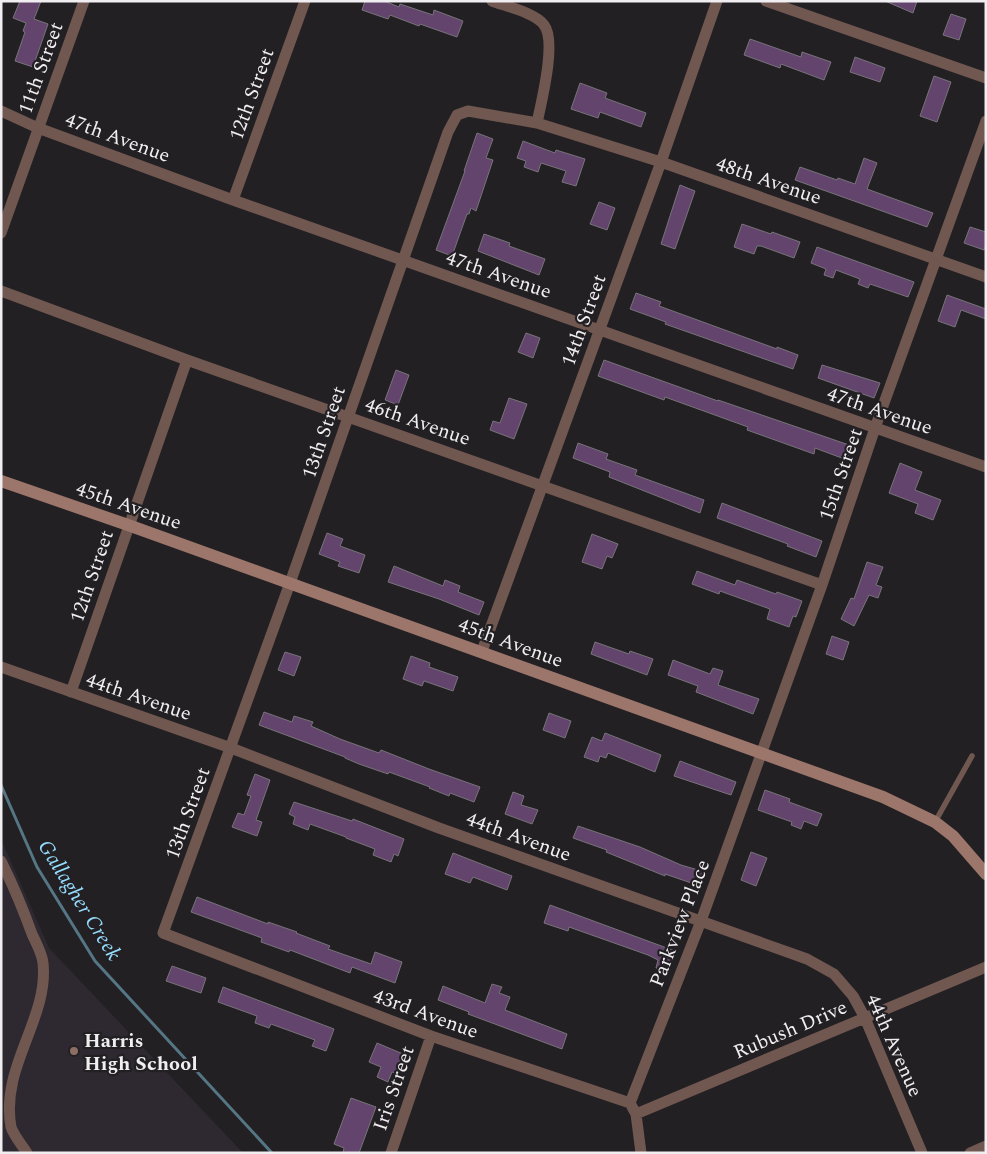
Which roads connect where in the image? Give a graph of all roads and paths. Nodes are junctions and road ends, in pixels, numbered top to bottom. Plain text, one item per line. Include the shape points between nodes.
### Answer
1 (84, 1) edge
2 (305, 1) edge
3 (492, 1) edge
4 (717, 1) edge
5 (766, 1) edge
6 (986, 78) edge
7 (1, 111) edge
8 (986, 121) edge
9 (538, 123) junction
10 (38, 128) junction
11 (661, 162) junction
12 (232, 200) junction
13 (1, 233) edge
14 (936, 259) junction
15 (404, 261) junction
16 (986, 277) edge
17 (1, 291) edge
18 (600, 330) junction
19 (187, 360) junction
20 (348, 417) junction
21 (875, 428) junction
22 (986, 467) edge
23 (1, 481) edge
24 (543, 485) junction
25 (128, 524) junction
26 (290, 583) junction
27 (822, 585) junction
28 (482, 651) junction
29 (1, 667) edge
30 (71, 692) junction
31 (231, 748) junction
32 (761, 754) junction
33 (972, 756) dead end
34 (935, 822) junction
35 (1, 861) edge
36 (986, 874) edge
37 (702, 921) junction
38 (163, 933) joint
39 (986, 967) edge
40 (865, 1018) junction
41 (431, 1036) junction
42 (630, 1103) junction
43 (636, 1114) junction
44 (986, 1146) edge
45 (27, 1153) edge
46 (391, 1153) edge
47 (641, 1153) edge
48 (922, 1153) edge
49 (970, 1153) edge

1 - 10 street, 11th Street
2 - 12 street, 12th Street
3 - 9 street via 533,16 545,25 549,57
4 - 11 street, 14th Street
5 - 6 street
7 - 10 street, 47th Avenue
8 - 14 street, 15th Street
9 - 11 street, 48th Avenue
9 - 15 street, 13th Street via 468,111 457,115 448,132
10 - 12 street, 47th Avenue
10 - 13 street, 11th Street
11 - 14 street, 48th Avenue
11 - 18 street, 14th Street
12 - 15 street, 47th Avenue
14 - 16 street, 48th Avenue
14 - 21 street, 15th Street
15 - 18 street, 47th Avenue
15 - 20 street, 13th Street
17 - 19 street, 46th Avenue
18 - 21 street, 47th Avenue
18 - 24 street, 14th Street
19 - 20 street, 46th Avenue
19 - 25 street, 12th Street
20 - 24 street, 46th Avenue
20 - 26 street, 13th Street
21 - 22 street, 47th Avenue
21 - 27 street, 15th Street
23 - 25 street, 45th Avenue
24 - 27 street, 46th Avenue
24 - 28 street, 14th Street
25 - 26 street, 45th Avenue
25 - 30 street, 12th Street
26 - 28 street, 45th Avenue
26 - 31 street, 13th Street
27 - 32 street, 15th Street
28 - 32 street, 45th Avenue
29 - 30 street, 44th Avenue
30 - 31 street, 44th Avenue
31 - 37 street, 44th Avenue via 439,828
31 - 38 street, 13th Street
32 - 34 street, 45th Avenue via 883,797
32 - 37 street, Parkview Place
33 - 34 lane
34 - 36 street, 45th Avenue via 953,836
35 - 45 street via 43,962 42,987 30,1025 18,1046 7,1089 11,1128
37 - 40 street, 44th Avenue via 823,967 845,985
37 - 42 street, Parkview Place
38 - 41 street, 43rd Avenue
39 - 40 street, Rubush Drive
40 - 43 street, Rubush Drive
40 - 48 street, 44th Avenue
41 - 42 street, 43rd Avenue
41 - 46 street, Iris Street
42 - 43 street
43 - 47 street
44 - 49 street

